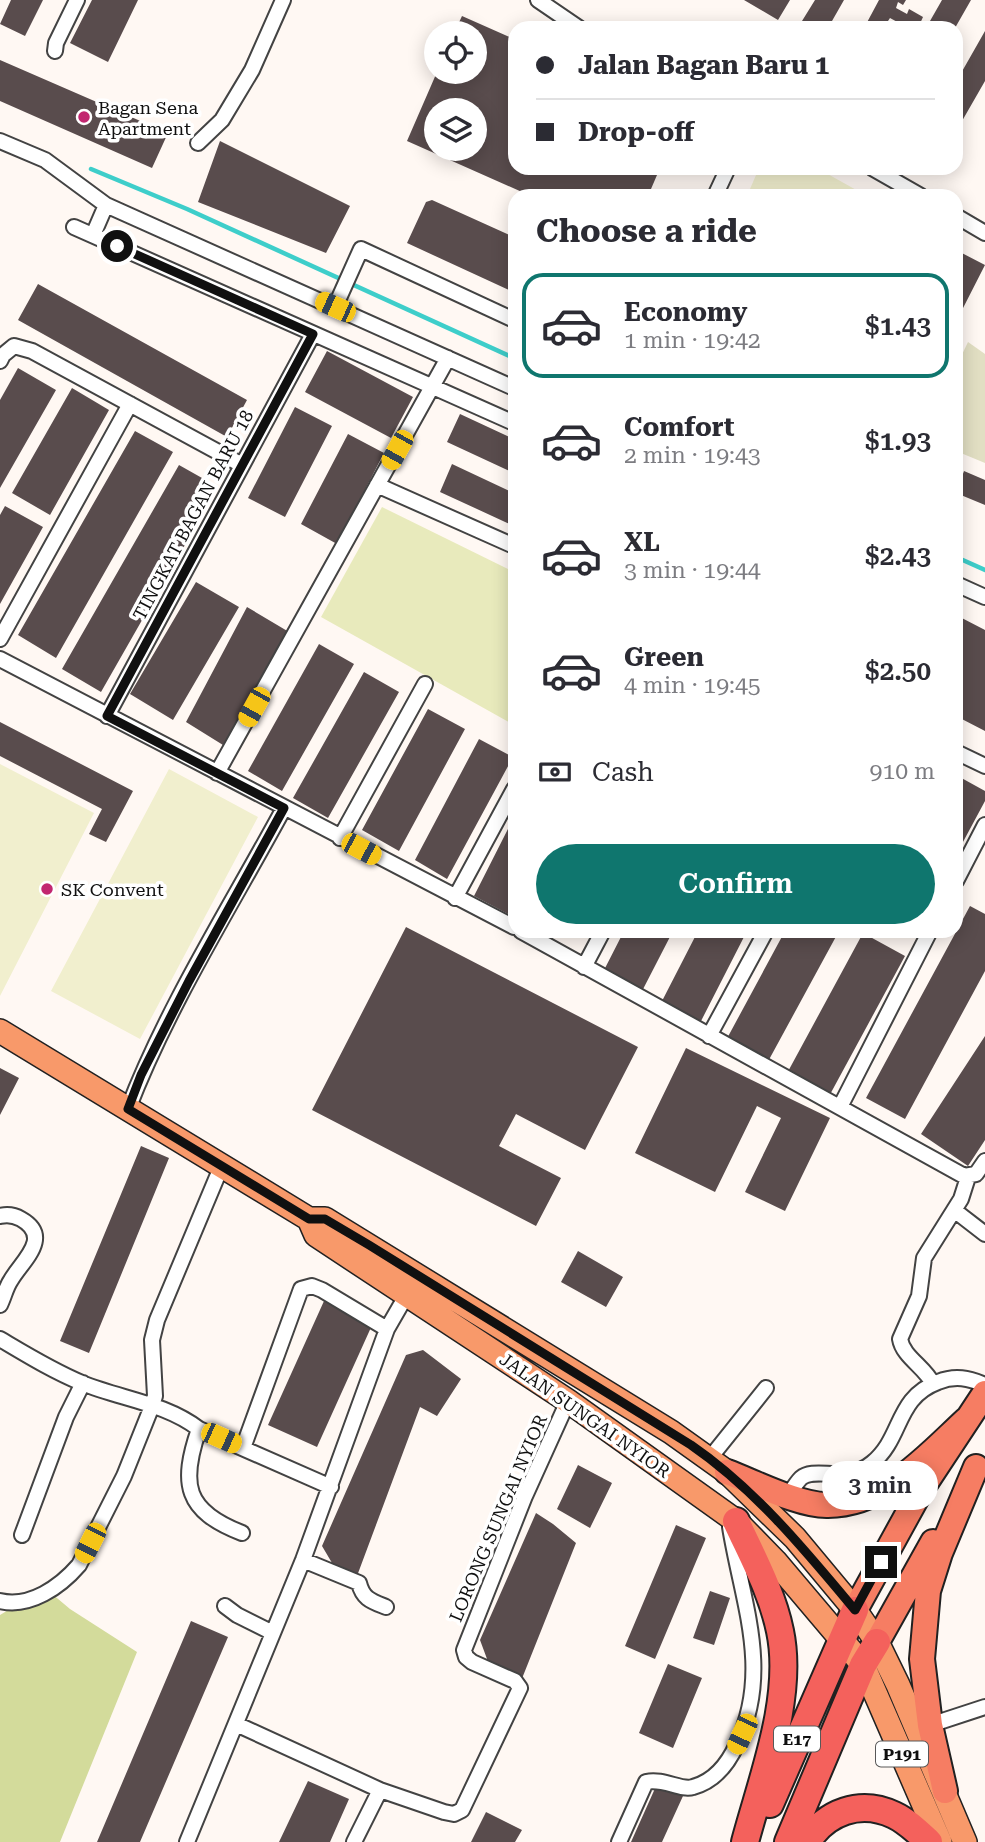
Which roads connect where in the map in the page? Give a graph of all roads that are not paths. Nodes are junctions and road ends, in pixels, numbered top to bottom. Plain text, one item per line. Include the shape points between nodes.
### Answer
1 (77, 0) edge
2 (283, 0) edge
3 (538, 0) edge
4 (569, 21) edge
5 (55, 51) dead end
6 (0, 141) edge
7 (198, 143) dead end
8 (884, 175) edge
9 (909, 189) edge
10 (106, 205) junction
11 (963, 220) edge
12 (74, 227) dead end
13 (985, 233) edge
14 (93, 235) junction
15 (335, 307) junction
16 (508, 317) edge
17 (313, 334) junction
18 (448, 358) junction
19 (0, 361) edge
20 (508, 385) edge
21 (432, 387) junction
22 (130, 404) junction
23 (508, 421) edge
24 (242, 465) junction
25 (377, 485) junction
26 (508, 543) edge
27 (963, 586) edge
28 (985, 597) edge
29 (0, 639) edge
30 (0, 659) edge
31 (425, 684) dead end
32 (107, 716) junction
33 (963, 755) edge
34 (985, 766) edge
35 (218, 773) junction
36 (508, 800) edge
37 (284, 808) junction
38 (985, 825) edge
39 (340, 838) junction
40 (963, 867) edge
41 (455, 898) junction
42 (508, 925) edge
43 (533, 938) edge
44 (599, 938) edge
45 (762, 938) edge
46 (926, 938) edge
47 (584, 967) junction
48 (0, 1031) edge
49 (709, 1036) junction
50 (841, 1107) junction
51 (128, 1109) junction
52 (985, 1161) edge
53 (222, 1165) junction
54 (970, 1176) junction
55 (954, 1210) junction
56 (0, 1216) edge
57 (985, 1234) edge
58 (412, 1285) junction
59 (0, 1305) edge
60 (387, 1329) junction
61 (0, 1339) edge
62 (83, 1383) junction
63 (933, 1384) junction
64 (985, 1385) edge
65 (766, 1388) dead end
66 (985, 1394) edge
67 (568, 1401) junction
68 (152, 1406) junction
69 (966, 1420) junction
70 (199, 1429) junction
71 (243, 1448) junction
72 (980, 1461) edge
73 (718, 1465) junction
74 (331, 1487) junction
75 (788, 1496) junction
76 (732, 1518) junction
77 (242, 1533) dead end
78 (22, 1535) dead end
79 (303, 1560) junction
80 (0, 1601) edge
81 (225, 1606) dead end
82 (386, 1606) dead end
83 (855, 1610) junction
84 (273, 1633) junction
85 (841, 1637) junction
86 (877, 1642) junction
87 (863, 1665) junction
88 (985, 1707) edge
89 (236, 1724) junction
90 (930, 1725) junction
91 (380, 1790) junction
92 (945, 1791) junction
93 (187, 1842) edge
94 (354, 1842) edge
95 (619, 1842) edge
96 (745, 1842) edge
97 (755, 1842) edge
98 (788, 1842) edge
99 (807, 1842) edge
100 (929, 1842) edge
101 (940, 1842) edge
102 (965, 1842) edge

1 - 5 street
2 - 7 street via 252,70 222,120
3 - 4 street
6 - 10 street via 45,160
8 - 9 street
10 - 14 street
10 - 15 street
11 - 13 street
12 - 14 street
14 - 17 street
15 - 16 street via 361,249
15 - 18 street
17 - 21 street
17 - 24 street, TINGKAT BAGAN BARU 18
18 - 20 street
18 - 21 street
19 - 22 street via 14,346 32,351
21 - 23 street
21 - 25 street
22 - 24 street
22 - 29 street
24 - 32 street, TINGKAT BAGAN BARU 18
25 - 26 street
25 - 35 street
27 - 28 street
30 - 32 street
31 - 39 street
32 - 35 street
33 - 34 street
35 - 37 street
36 - 41 street
37 - 39 street
37 - 51 street via 189,981
38 - 40 street
39 - 41 street
41 - 42 street
43 - 47 street
44 - 47 street
45 - 49 street
46 - 50 street
47 - 49 street
48 - 51 main road, JALAN SUNGAI NYIOR / P191
49 - 50 street
50 - 54 street
51 - 53 main road, JALAN SUNGAI NYIOR / P191
52 - 54 street
53 - 58 main road, JALAN SUNGAI NYIOR / P191 via 309,1219 316,1236
53 - 68 street via 157,1320 152,1340
54 - 55 street
55 - 57 street
55 - 63 street via 924,1258 919,1296 900,1339
56 - 59 street via 26,1221 34,1233 34,1247
58 - 60 street
58 - 67 main road, JALAN SUNGAI NYIOR / P191
58 - 73 main road, JALAN SUNGAI NYIOR / P191 via 620,1399
60 - 71 street via 322,1290 312,1286 301,1289
60 - 74 street
61 - 62 street
62 - 68 street
62 - 78 street
63 - 64 street via 954,1377
63 - 75 street via 911,1399 873,1462 847,1475 808,1474
65 - 73 street
66 - 69 highway, E17
67 - 76 main road, JALAN SUNGAI NYIOR / P191
67 - 91 street, LORONG SUNGAI NYIOR via 464,1650 472,1662 515,1681 520,1688 462,1810 454,1814
68 - 70 street via 183,1416
68 - 80 street via 124,1476 79,1565 45,1594 14,1605
69 - 75 highway via 917,1465 863,1499 827,1506
69 - 83 highway, E17 via 921,1490
70 - 71 street
70 - 77 street via 191,1466 195,1504 220,1525
71 - 74 street
72 - 86 highway, E17
72 - 90 highway via 928,1591 922,1660
73 - 75 highway
73 - 83 main road, JALAN SUNGAI NYIOR / P191 via 795,1538
74 - 79 street
76 - 85 main road, JALAN SUNGAI NYIOR / P191
76 - 95 street via 755,1674 742,1734 711,1780 690,1789 658,1779 646,1782
76 - 96 highway via 772,1602 781,1633 784,1674 780,1712
79 - 82 street via 351,1578 368,1599
79 - 84 street
81 - 84 street
83 - 85 highway, E17
83 - 86 main road, P191
84 - 89 street
85 - 87 main road, P191
85 - 97 highway, E17
86 - 87 highway, E17
86 - 92 main road, P191
87 - 98 highway, E17
87 - 101 main road, P191
88 - 90 street
89 - 91 street
89 - 93 street
90 - 92 highway
91 - 94 street
92 - 102 main road, P191
99 - 100 highway via 828,1818 845,1810 867,1808 894,1815

